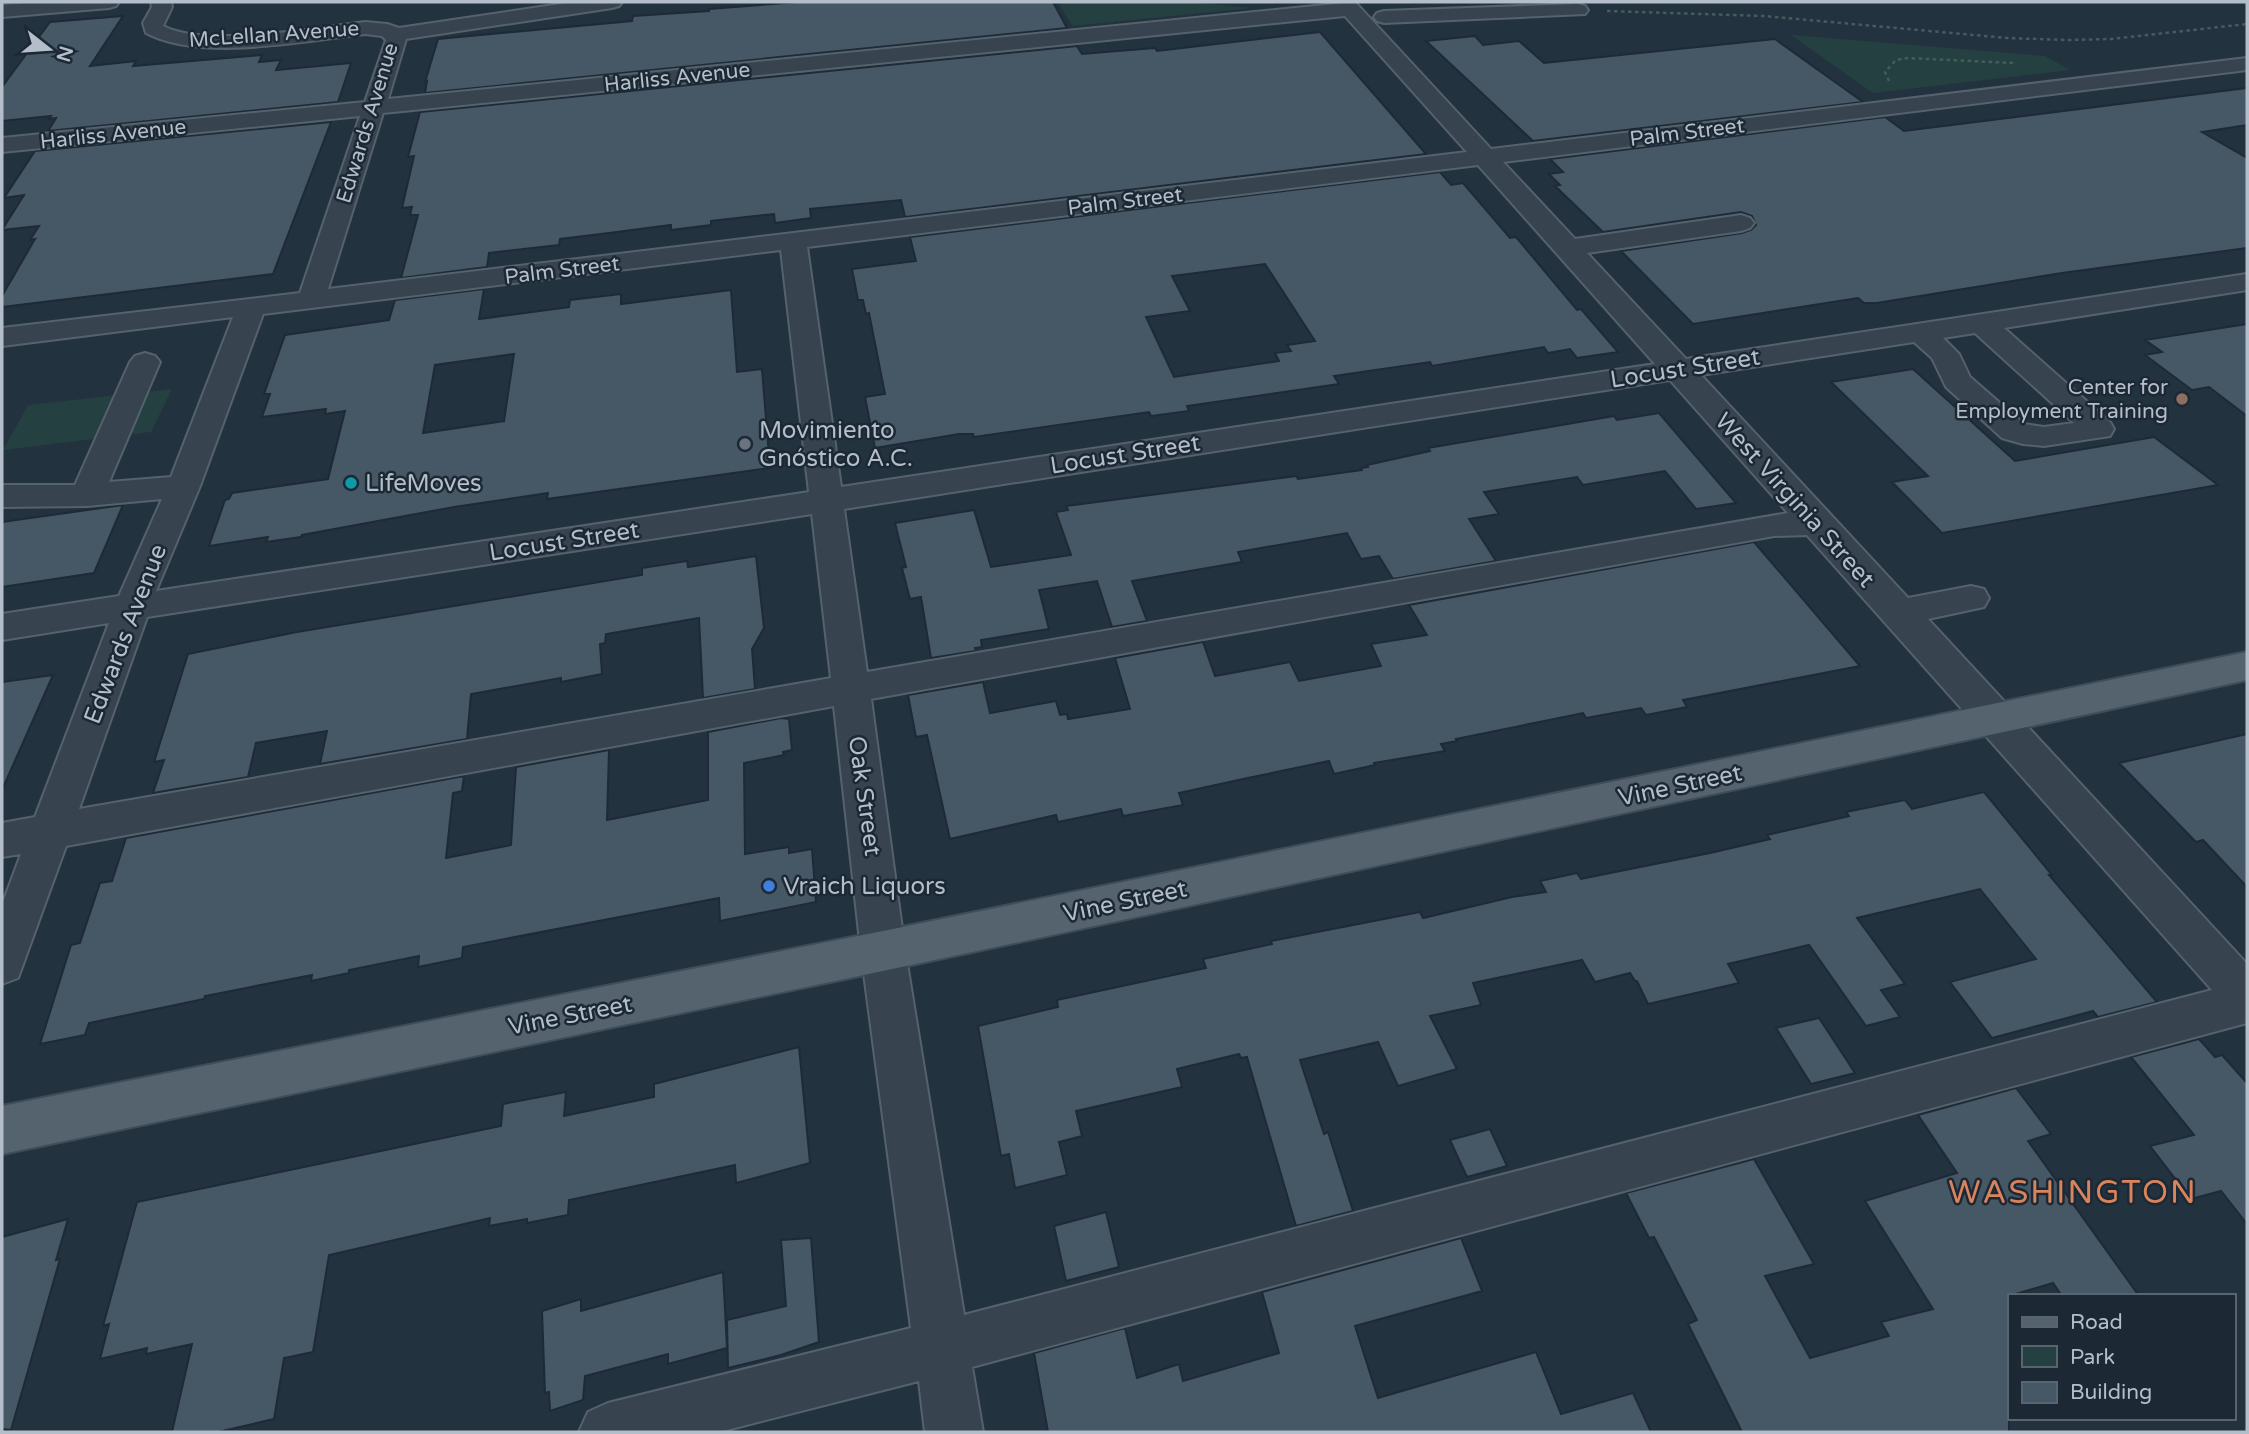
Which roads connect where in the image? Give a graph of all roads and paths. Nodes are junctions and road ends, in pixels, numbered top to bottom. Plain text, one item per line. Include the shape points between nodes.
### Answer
1 (109, 2) edge
2 (161, 2) edge
3 (482, 2) edge
4 (521, 2) edge
5 (609, 2) edge
6 (1495, 2) edge
7 (1348, 5) edge
8 (1578, 10) junction
9 (2, 11) edge
10 (1384, 18) dead end
11 (2247, 24) edge
12 (391, 33) junction
13 (2017, 63) dead end
14 (2247, 64) edge
15 (1895, 87) dead end
16 (374, 108) junction
17 (2, 145) edge
18 (1483, 157) junction
19 (1741, 223) dead end
20 (793, 242) junction
21 (1565, 248) junction
22 (2247, 282) edge
23 (311, 300) junction
24 (252, 307) junction
25 (1980, 322) junction
26 (1919, 332) junction
27 (2, 337) edge
28 (145, 362) dead end
29 (1678, 369) junction
30 (184, 486) junction
31 (2, 495) edge
32 (87, 495) junction
33 (826, 500) junction
34 (1815, 523) junction
35 (1970, 598) dead end
36 (133, 607) junction
37 (1897, 613) junction
38 (2, 627) edge
39 (2247, 666) edge
40 (851, 691) junction
41 (1995, 720) junction
42 (52, 831) junction
43 (2, 840) edge
44 (883, 951) junction
45 (2, 964) edge
46 (2247, 996) edge
47 (2247, 1002) edge
48 (2, 1130) edge
49 (943, 1348) junction
50 (608, 1432) edge
51 (954, 1432) edge

1 - 9 street
2 - 12 street, McLellan Avenue via 153,29 163,37 184,41 365,28
3 - 4 street
5 - 12 street
6 - 8 street
7 - 16 street, Harliss Avenue
7 - 18 street, West Virginia Street
8 - 10 street
8 - 11 path via 1764,16 2067,40
12 - 16 street, Edwards Avenue via 396,40
13 - 15 path via 1896,60 1885,72
14 - 18 street, Palm Street
16 - 17 street, Harliss Avenue
16 - 23 street, Edwards Avenue
18 - 20 street, Palm Street
18 - 21 street, West Virginia Street
19 - 21 street
20 - 23 street, Palm Street
20 - 33 street, Oak Street
21 - 29 street, West Virginia Street
22 - 25 street, Locust Street
23 - 24 street, Palm Street
24 - 27 street, Palm Street
24 - 30 street, Edwards Avenue
25 - 26 street, Locust Street
25 - 26 street via 2099,429 2020,435 1957,381 1945,354
26 - 29 street, Locust Street
28 - 32 street
29 - 33 street, Locust Street
29 - 34 street, West Virginia Street
30 - 32 street
30 - 36 street, Edwards Avenue
31 - 32 street
33 - 36 street, Locust Street
33 - 40 street, Oak Street
34 - 37 street, West Virginia Street
34 - 40 street via 1774,525
35 - 37 street
36 - 38 street, Locust Street
36 - 42 street, Edwards Avenue
37 - 41 street, West Virginia Street
39 - 41 main road, Vine Street
40 - 42 street
40 - 44 street, Oak Street
41 - 44 main road, Vine Street
41 - 46 street, West Virginia Street
42 - 43 street
42 - 45 street, Edwards Avenue
44 - 48 main road, Vine Street
44 - 49 street, Oak Street
47 - 49 street
49 - 50 street
49 - 51 street, Oak Street

